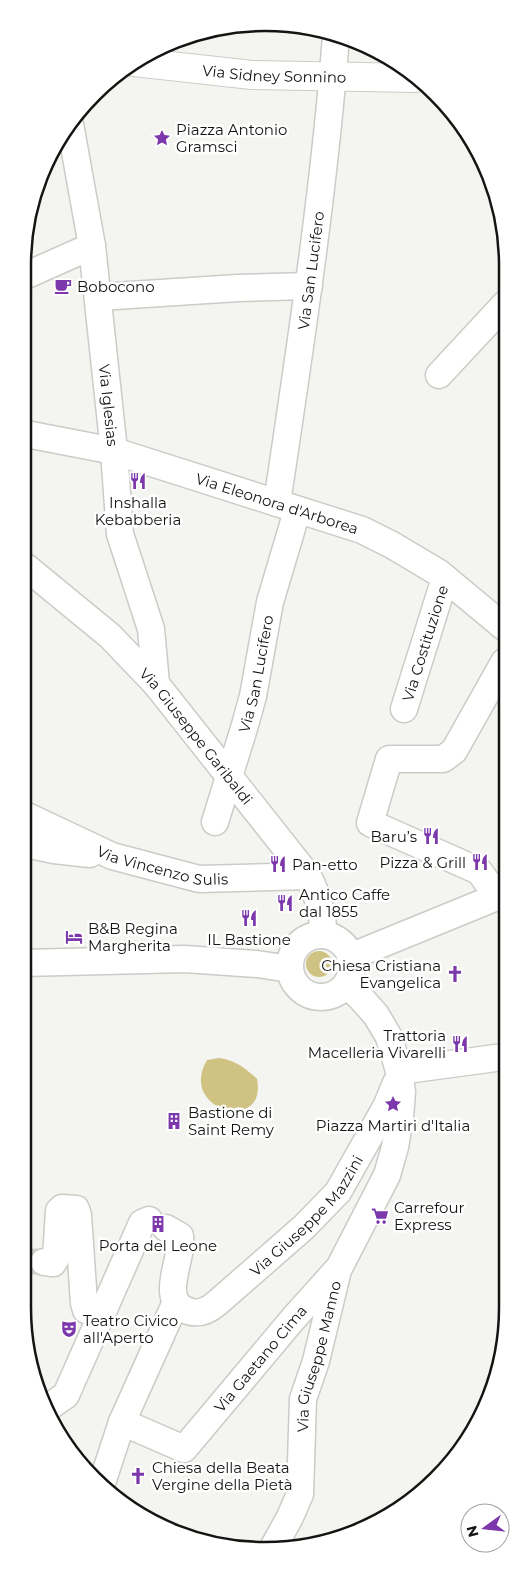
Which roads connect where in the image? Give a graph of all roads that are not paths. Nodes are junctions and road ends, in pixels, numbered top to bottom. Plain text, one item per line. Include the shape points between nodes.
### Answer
1 (336, 42) edge
2 (147, 63) edge
3 (333, 75) junction
4 (404, 78) edge
5 (72, 134) edge
6 (92, 246) junction
7 (31, 273) edge
8 (309, 286) junction
9 (98, 297) junction
10 (499, 310) edge
11 (439, 375) dead end
12 (31, 435) edge
13 (114, 451) junction
14 (288, 507) junction
15 (31, 571) edge
16 (444, 578) junction
17 (499, 624) edge
18 (499, 671) edge
19 (156, 684) junction
20 (404, 709) dead end
21 (230, 778) junction
22 (31, 818) edge
23 (216, 822) dead end
24 (31, 845) edge
25 (112, 856) junction
26 (308, 876) junction
27 (499, 893) edge
28 (499, 896) edge
29 (323, 935) junction
30 (350, 957) junction
31 (31, 963) edge
32 (290, 968) junction
33 (346, 984) junction
34 (499, 1058) edge
35 (399, 1071) junction
36 (44, 1262) dead end
37 (338, 1270) junction
38 (176, 1302) junction
39 (102, 1314) junction
40 (52, 1405) edge
41 (122, 1422) junction
42 (104, 1477) edge
43 (277, 1541) edge

1 - 3 street, Via San Lucifero
2 - 3 main road, Via Sidney Sonnino via 252,75
3 - 4 main road, Via Sidney Sonnino
3 - 8 street, Via San Lucifero
5 - 6 street, Via Iglesias
6 - 7 street
6 - 9 street, Via Iglesias
8 - 9 street
8 - 14 street, Via San Lucifero
9 - 13 street, Via Iglesias
10 - 11 street
12 - 13 street, Via Eleonora d'Arborea
13 - 14 street, Via Eleonora d'Arborea
13 - 19 street, Via Iglesias via 120,534 151,629
14 - 16 street, Via Eleonora d'Arborea via 362,530
14 - 21 street, Via San Lucifero via 295,518 270,602 253,696
15 - 19 street, Via Giuseppe Garibaldi via 110,636
16 - 17 street, Via Eleonora d'Arborea
16 - 20 street, Via Costituzione
18 - 27 street via 454,751 443,759 389,759 370,823 478,871
19 - 21 street, Via Giuseppe Garibaldi
21 - 23 street, Via San Lucifero
21 - 26 street, Via Giuseppe Garibaldi
22 - 25 street, Via Vincenzo Sulis
24 - 25 street
25 - 26 street, Via Vincenzo Sulis via 198,879
26 - 29 street, Via Giuseppe Garibaldi via 315,889 324,924
28 - 30 street
29 - 30 street via 337,939
29 - 32 street via 313,936 298,945
30 - 33 street via 351,973
31 - 32 street via 185,959
32 - 33 street via 298,986 314,996 329,996
33 - 35 street via 376,1015 389,1037
34 - 35 street
35 - 37 street, Via Giuseppe Manno via 402,1092 400,1117 387,1175
35 - 38 street, Via Giuseppe Mazzini via 386,1107 338,1192 304,1227 211,1308 194,1313
36 - 39 street via 53,1263 56,1258 59,1210 76,1210 84,1303 86,1310
37 - 41 street, Via Gaetano Cima via 184,1449
37 - 43 street, Via Giuseppe Manno via 316,1361 303,1399 300,1494
38 - 39 street via 172,1289 182,1245 180,1236 158,1224 142,1223
38 - 41 street
39 - 40 street via 66,1395
41 - 42 street

